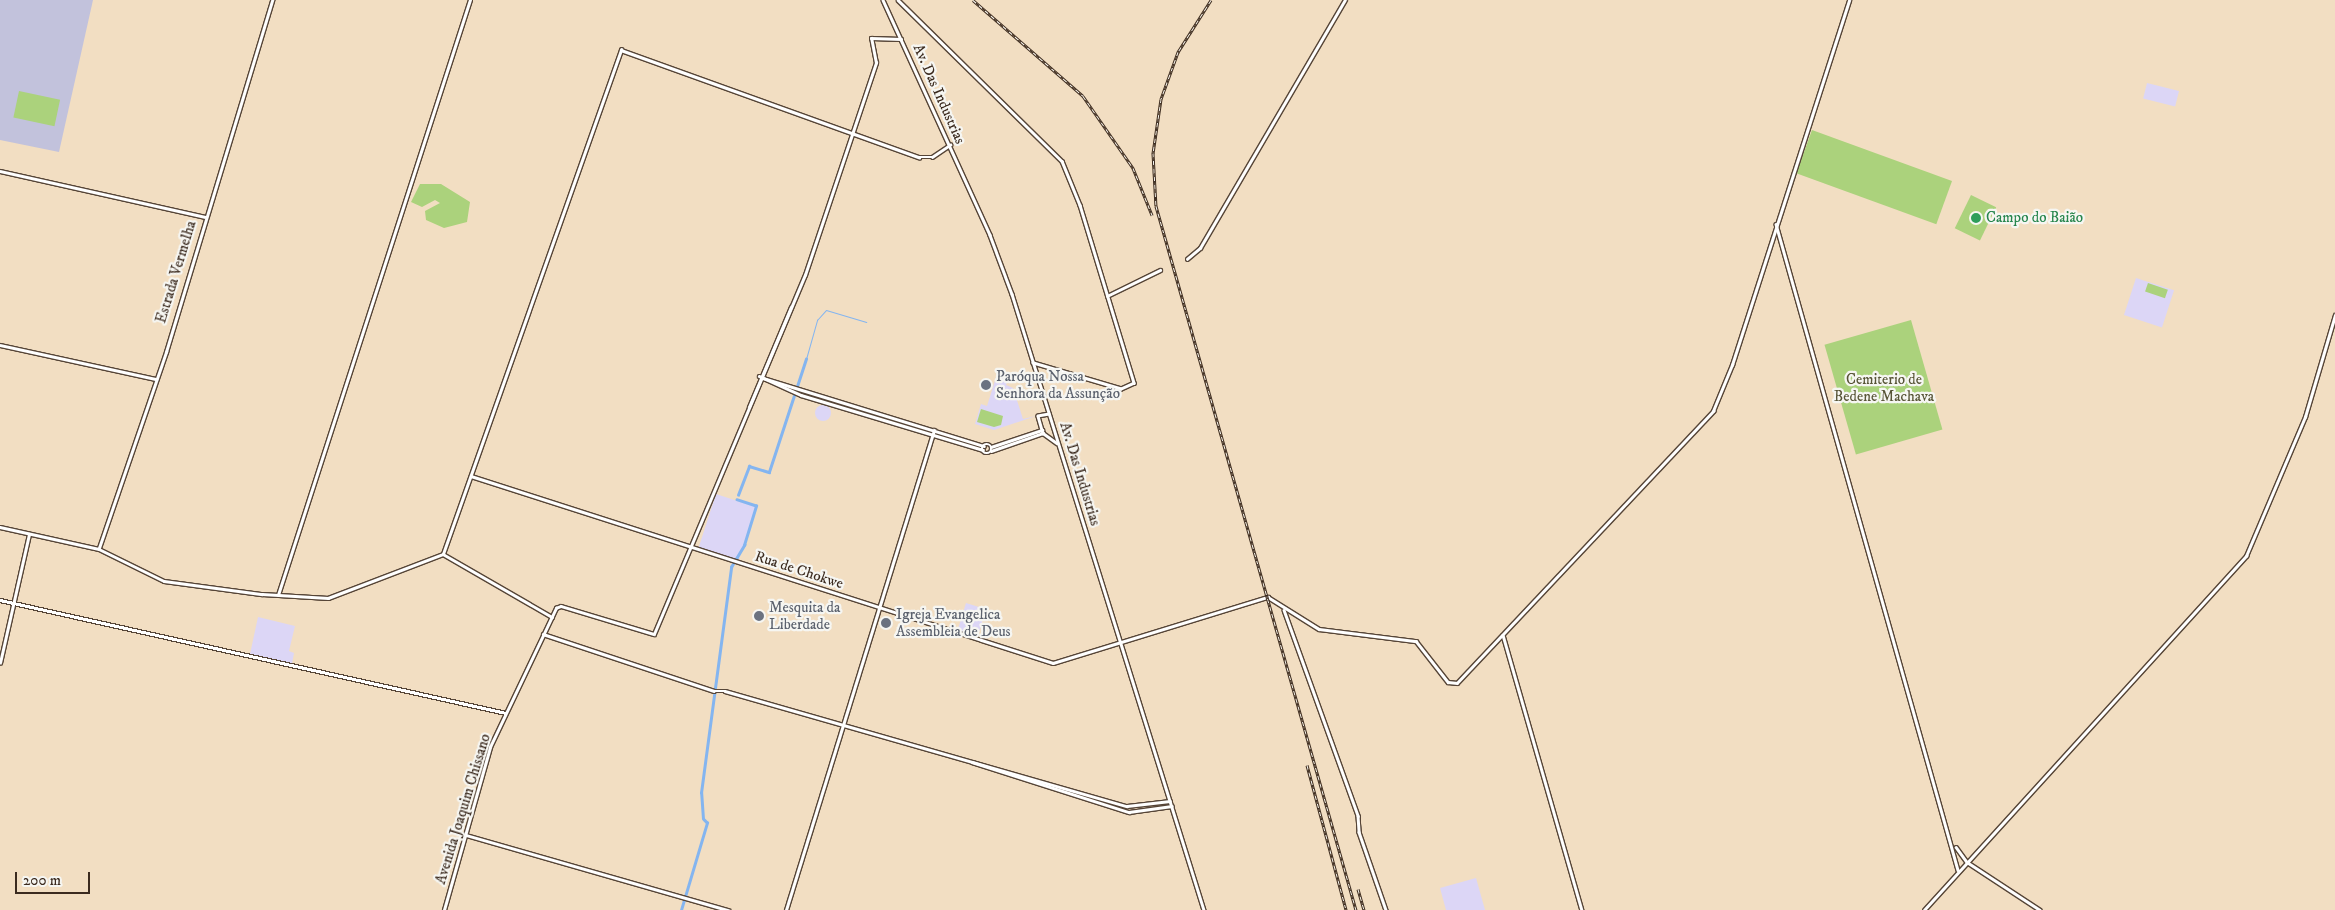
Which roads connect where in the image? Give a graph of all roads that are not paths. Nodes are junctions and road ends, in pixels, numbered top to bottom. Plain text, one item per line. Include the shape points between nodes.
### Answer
1 (272, 0) edge
2 (470, 0) edge
3 (883, 0) edge
4 (898, 0) edge
5 (1345, 0) edge
6 (1849, 0) edge
7 (902, 39) junction
8 (853, 131) junction
9 (950, 145) junction
10 (0, 171) edge
11 (204, 217) junction
12 (1776, 223) junction
13 (1187, 259) dead end
14 (1160, 270) dead end
15 (1107, 296) junction
16 (2335, 316) edge
17 (0, 345) edge
18 (1033, 363) junction
19 (761, 377) junction
20 (156, 379) junction
21 (1049, 414) junction
22 (1043, 431) junction
23 (934, 432) junction
24 (1026, 437) junction
25 (1058, 444) junction
26 (984, 446) junction
27 (991, 447) junction
28 (983, 450) junction
29 (991, 451) junction
30 (471, 476) junction
31 (0, 527) edge
32 (28, 534) junction
33 (691, 547) junction
34 (99, 549) junction
35 (443, 554) junction
36 (278, 595) junction
37 (0, 600) edge
38 (14, 603) junction
39 (878, 607) junction
40 (1284, 608) junction
41 (552, 617) junction
42 (543, 634) junction
43 (1503, 636) junction
44 (1121, 643) junction
45 (0, 663) edge
46 (506, 713) junction
47 (840, 724) junction
48 (972, 762) junction
49 (1015, 772) junction
50 (1014, 777) junction
51 (1170, 801) junction
52 (1172, 806) junction
53 (466, 835) junction
54 (1954, 845) junction
55 (1967, 862) junction
56 (1958, 871) junction
57 (718, 909) edge
58 (444, 910) edge
59 (728, 910) edge
60 (786, 910) edge
61 (1204, 910) edge
62 (1386, 910) edge
63 (1582, 910) edge
64 (1924, 910) edge
65 (2040, 910) edge

1 - 11 street, Estrada Vermelha
2 - 36 street
3 - 7 street, Av. Das Industrias
4 - 15 street via 1062,161
5 - 13 street via 1200,248
6 - 12 street
7 - 8 street via 871,38 877,59
7 - 9 street, Av. Das Industrias
8 - 9 street via 918,157 932,157
8 - 19 street via 791,306
8 - 30 street via 621,50
9 - 18 street, Av. Das Industrias via 996,250
10 - 11 street
11 - 20 street, Estrada Vermelha
12 - 43 street via 1732,365 1713,412
12 - 54 street via 1842,449 1900,672
14 - 15 street
15 - 18 street via 1134,383 1121,389
16 - 55 street via 2304,417 2246,556
17 - 20 street
18 - 21 street, Av. Das Industrias
19 - 23 street
19 - 23 street via 801,394
19 - 33 street
20 - 34 street, Estrada Vermelha
21 - 22 street via 1038,416
21 - 25 street, Av. Das Industrias
22 - 24 street
22 - 25 street
23 - 26 street
23 - 28 street
23 - 39 street
24 - 27 street
24 - 29 street
25 - 44 street, Av. Das Industrias
26 - 27 street
26 - 28 street
27 - 29 street
28 - 29 street
30 - 33 street, Rua de Chokwe
30 - 35 street
31 - 32 street
32 - 34 street
32 - 38 street
33 - 39 street, Rua de Chokwe
33 - 41 street, Avenida Joaquim Chissano via 654,636 558,607
34 - 36 street via 164,581
35 - 36 street via 328,598
35 - 41 street
37 - 38 street
38 - 45 street
38 - 46 street
39 - 44 street, Rua de Chokwe via 1053,663
39 - 47 street
40 - 43 street via 1325,630 1416,642 1454,684
40 - 44 street, Rua de Chokwe via 1268,597
40 - 62 street via 1358,816 1359,832
41 - 42 street, Avenida Joaquim Chissano
42 - 46 street, Avenida Joaquim Chissano
42 - 47 street via 713,691
43 - 63 street
44 - 51 street, Av. Das Industrias
46 - 53 street, Avenida Joaquim Chissano via 490,747
47 - 48 street
47 - 60 street
48 - 49 street
48 - 50 street
49 - 50 street
49 - 51 street via 1128,807
50 - 52 street via 1129,812
51 - 52 street, Av. Das Industrias
52 - 61 street, Av. Das Industrias
53 - 57 street
53 - 58 street, Avenida Joaquim Chissano
54 - 55 street
54 - 56 street
55 - 56 street
55 - 65 street
56 - 64 street
57 - 59 street

